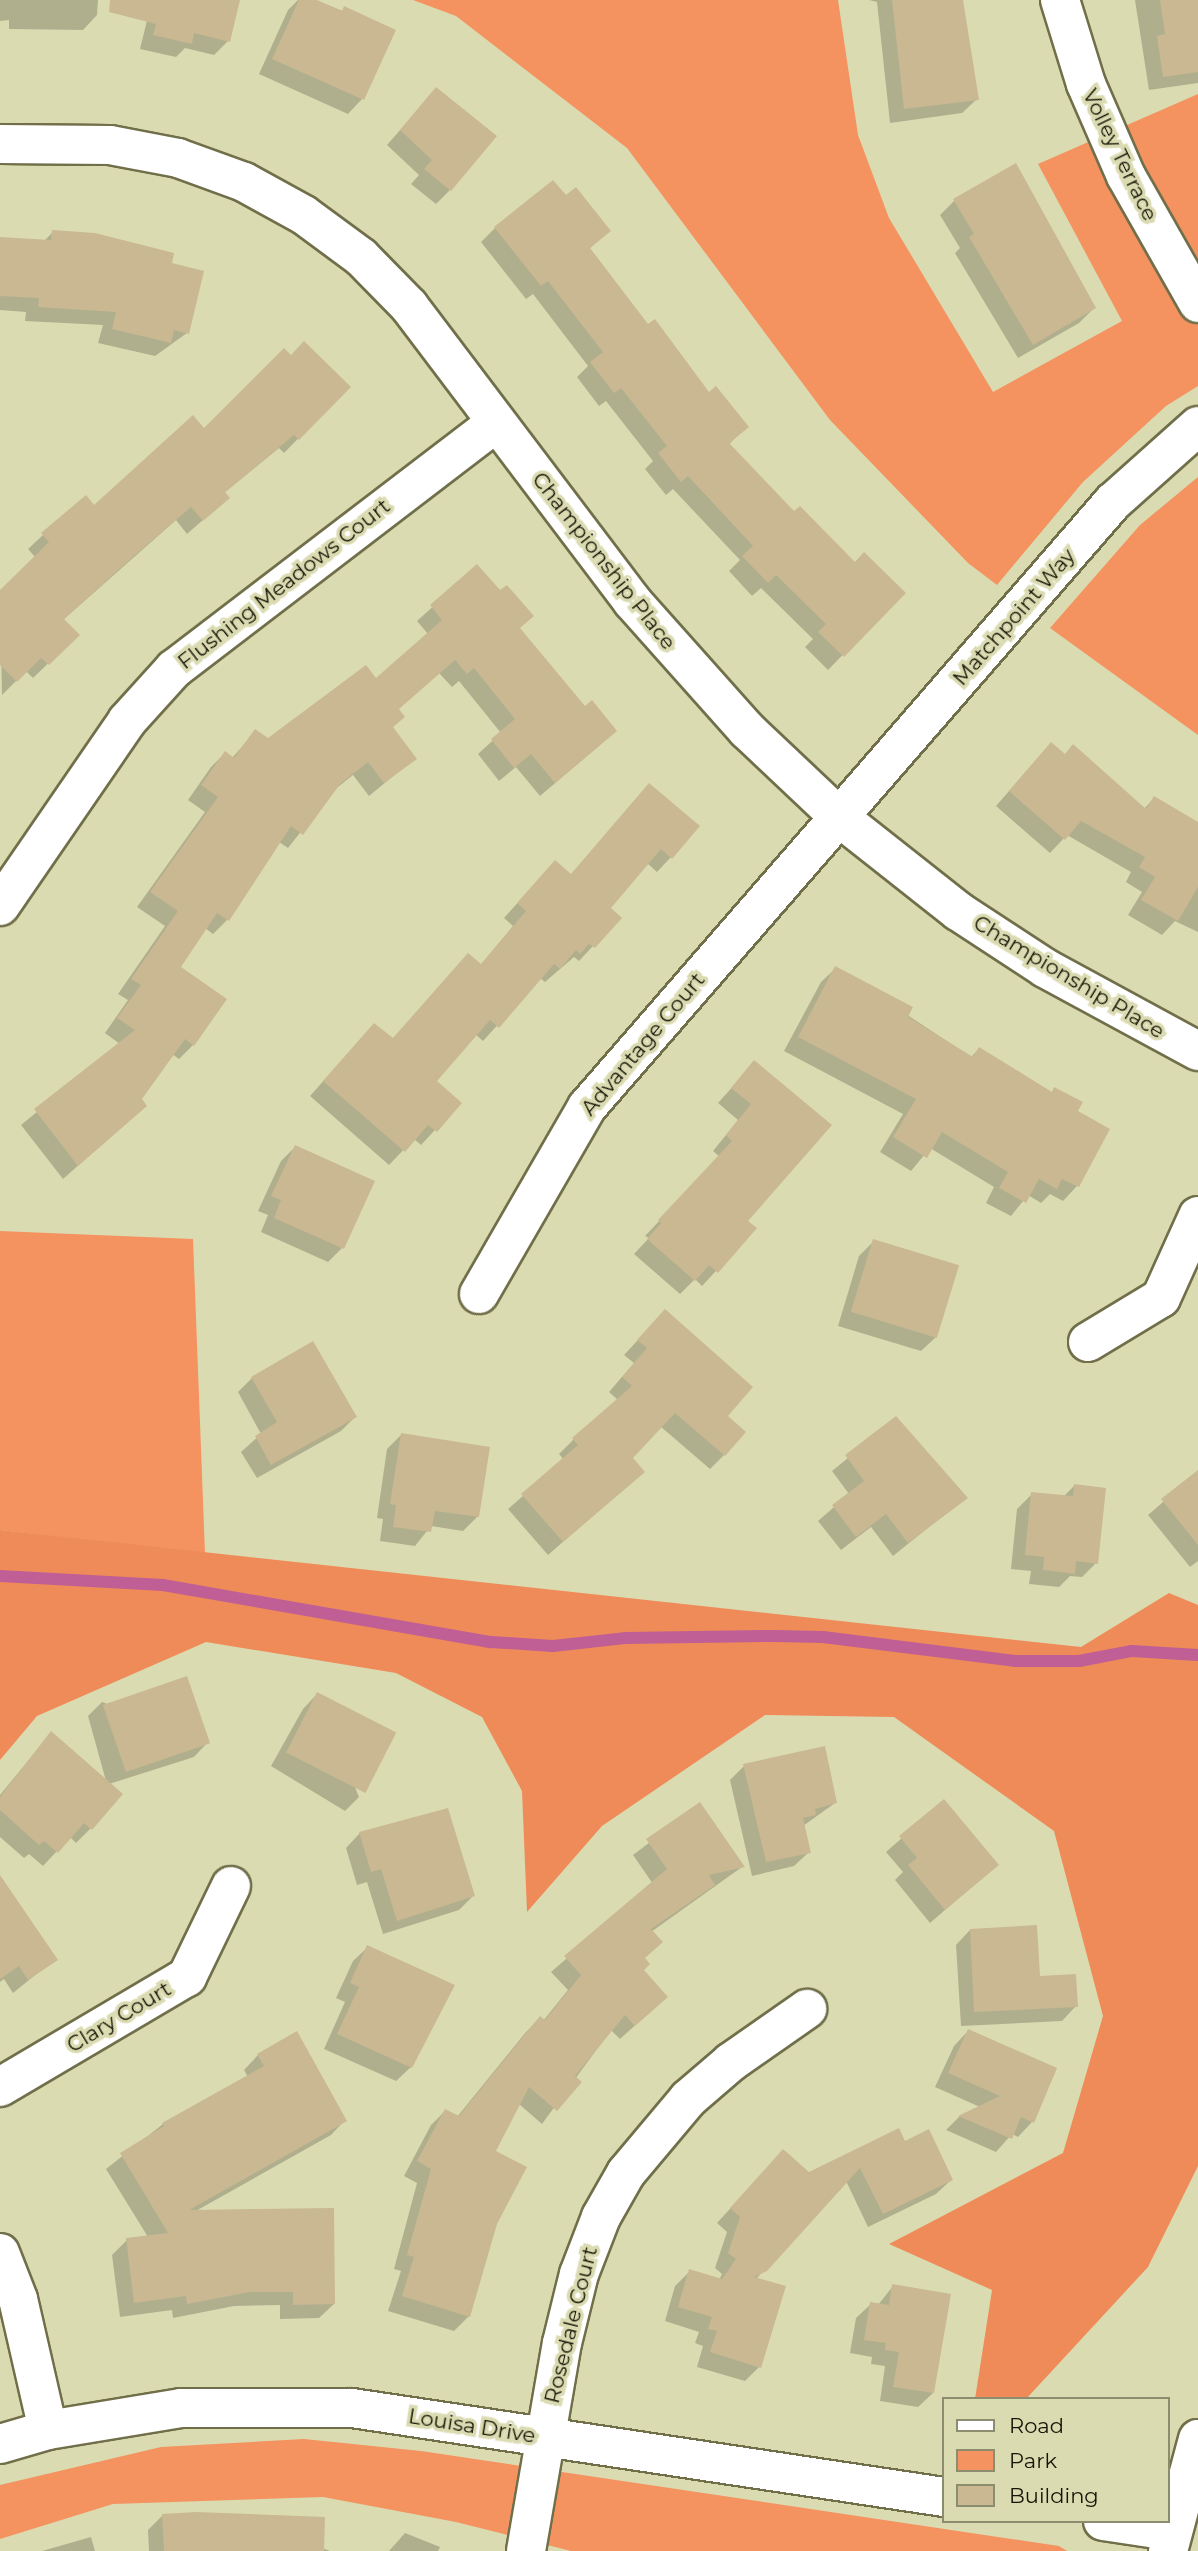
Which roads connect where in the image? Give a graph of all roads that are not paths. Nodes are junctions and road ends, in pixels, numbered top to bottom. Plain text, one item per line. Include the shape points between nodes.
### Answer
1 (1060, 0) edge
2 (0, 144) edge
3 (1198, 303) edge
4 (496, 423) junction
5 (1198, 426) edge
6 (839, 817) junction
7 (0, 906) edge
8 (1198, 1051) edge
9 (1198, 1216) edge
10 (479, 1294) dead end
11 (1088, 1342) dead end
12 (231, 1886) dead end
13 (807, 2009) dead end
14 (0, 2087) edge
15 (0, 2253) edge
16 (48, 2430) junction
17 (543, 2437) junction
18 (1198, 2438) edge
19 (0, 2444) edge
20 (942, 2497) edge
21 (1110, 2523) edge
22 (1169, 2541) edge
23 (526, 2551) edge

1 - 3 street, Volley Terrace via 1086,84 1126,176
2 - 4 street, Championship Place via 110,145 178,158 244,182 304,215 361,257 409,306
4 - 6 street, Championship Place via 677,654 747,730
4 - 7 street, Flushing Meadows Court via 174,669 127,721
5 - 6 street, Matchpoint Way via 1113,502
6 - 8 street, Championship Place via 958,911 1045,968
6 - 10 street, Advantage Court via 587,1107
9 - 11 street via 1161,1298
12 - 14 street, Clary Court via 187,1977
13 - 17 street, Rosedale Court via 731,2062 688,2099 626,2172 601,2217 579,2274
15 - 16 street via 18,2299
16 - 17 street, Louisa Drive via 181,2408 352,2407
16 - 19 street, Louisa Drive
17 - 20 street, Louisa Drive
17 - 23 street, Rosedale Court
18 - 22 street
21 - 22 street

